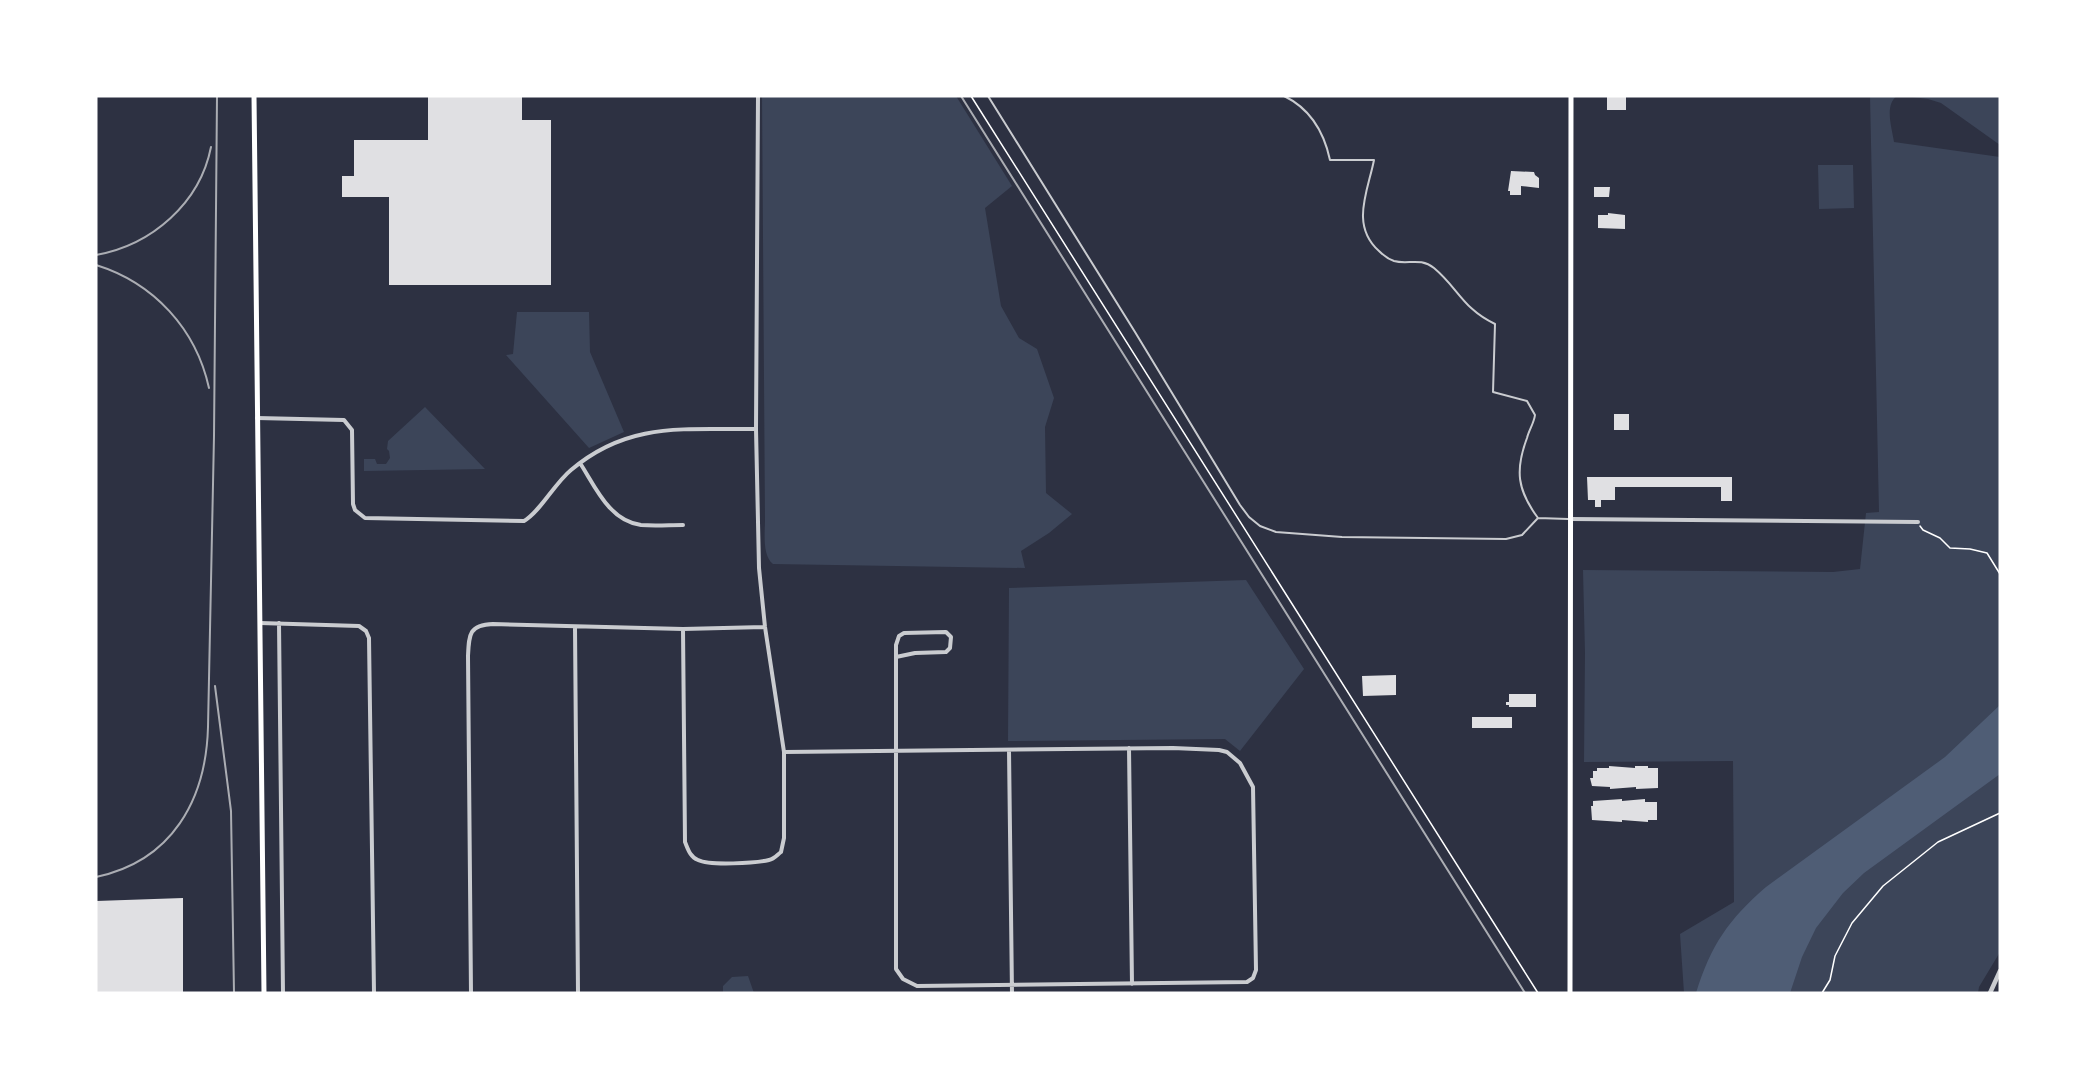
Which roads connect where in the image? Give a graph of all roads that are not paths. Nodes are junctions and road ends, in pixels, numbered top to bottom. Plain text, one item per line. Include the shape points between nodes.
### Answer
1 (254, 96) edge
2 (758, 96) edge
3 (988, 96) edge
4 (1284, 96) edge
5 (1571, 96) edge
6 (257, 418) junction
7 (756, 429) junction
8 (580, 463) junction
9 (1538, 518) junction
10 (1570, 519) junction
11 (1918, 522) road end
12 (683, 525) dead end
13 (260, 623) junction
14 (279, 623) junction
15 (575, 627) junction
16 (765, 627) junction
17 (683, 628) junction
18 (896, 657) junction
19 (1129, 748) junction
20 (895, 750) junction
21 (1009, 750) junction
22 (784, 752) junction
23 (2000, 971) edge
24 (1132, 984) junction
25 (1012, 985) junction
26 (264, 993) edge
27 (283, 993) edge
28 (374, 993) edge
29 (471, 993) edge
30 (578, 993) edge
31 (1012, 993) edge
32 (1570, 993) edge
33 (1990, 993) edge

1 - 6 main road
2 - 7 street
3 - 9 lane via 1254,522 1267,530 1301,535 1506,539 1522,535
4 - 9 lane via 1314,119 1330,160 1374,160 1362,206 1369,240 1388,259 1433,267 1470,309 1495,324 1493,392 1527,401 1535,415 1518,468 1523,490
5 - 10 main road
6 - 8 street via 347,422 352,430 353,504 365,519 524,521 558,481
6 - 13 main road
7 - 8 street via 647,432 605,446
7 - 16 street via 759,568
8 - 12 street via 616,515 640,525
9 - 10 lane
10 - 11 street
10 - 32 main road
13 - 14 street
13 - 26 main road
14 - 27 street
14 - 28 street via 358,626 369,638
15 - 17 street
15 - 29 street via 481,625 469,638
15 - 30 street
16 - 17 street
16 - 22 street
17 - 22 street via 685,842 696,860 725,864 769,860 781,852
18 - 18 street via 946,652 951,637 946,632 904,633 899,636
18 - 20 street
19 - 21 street
19 - 24 street
19 - 24 street via 1219,750 1227,752 1246,771 1253,787 1256,970 1247,982
20 - 21 street
20 - 22 street
20 - 25 street via 896,969 903,979 917,986
21 - 25 street
23 - 33 street
24 - 25 street
25 - 31 street

